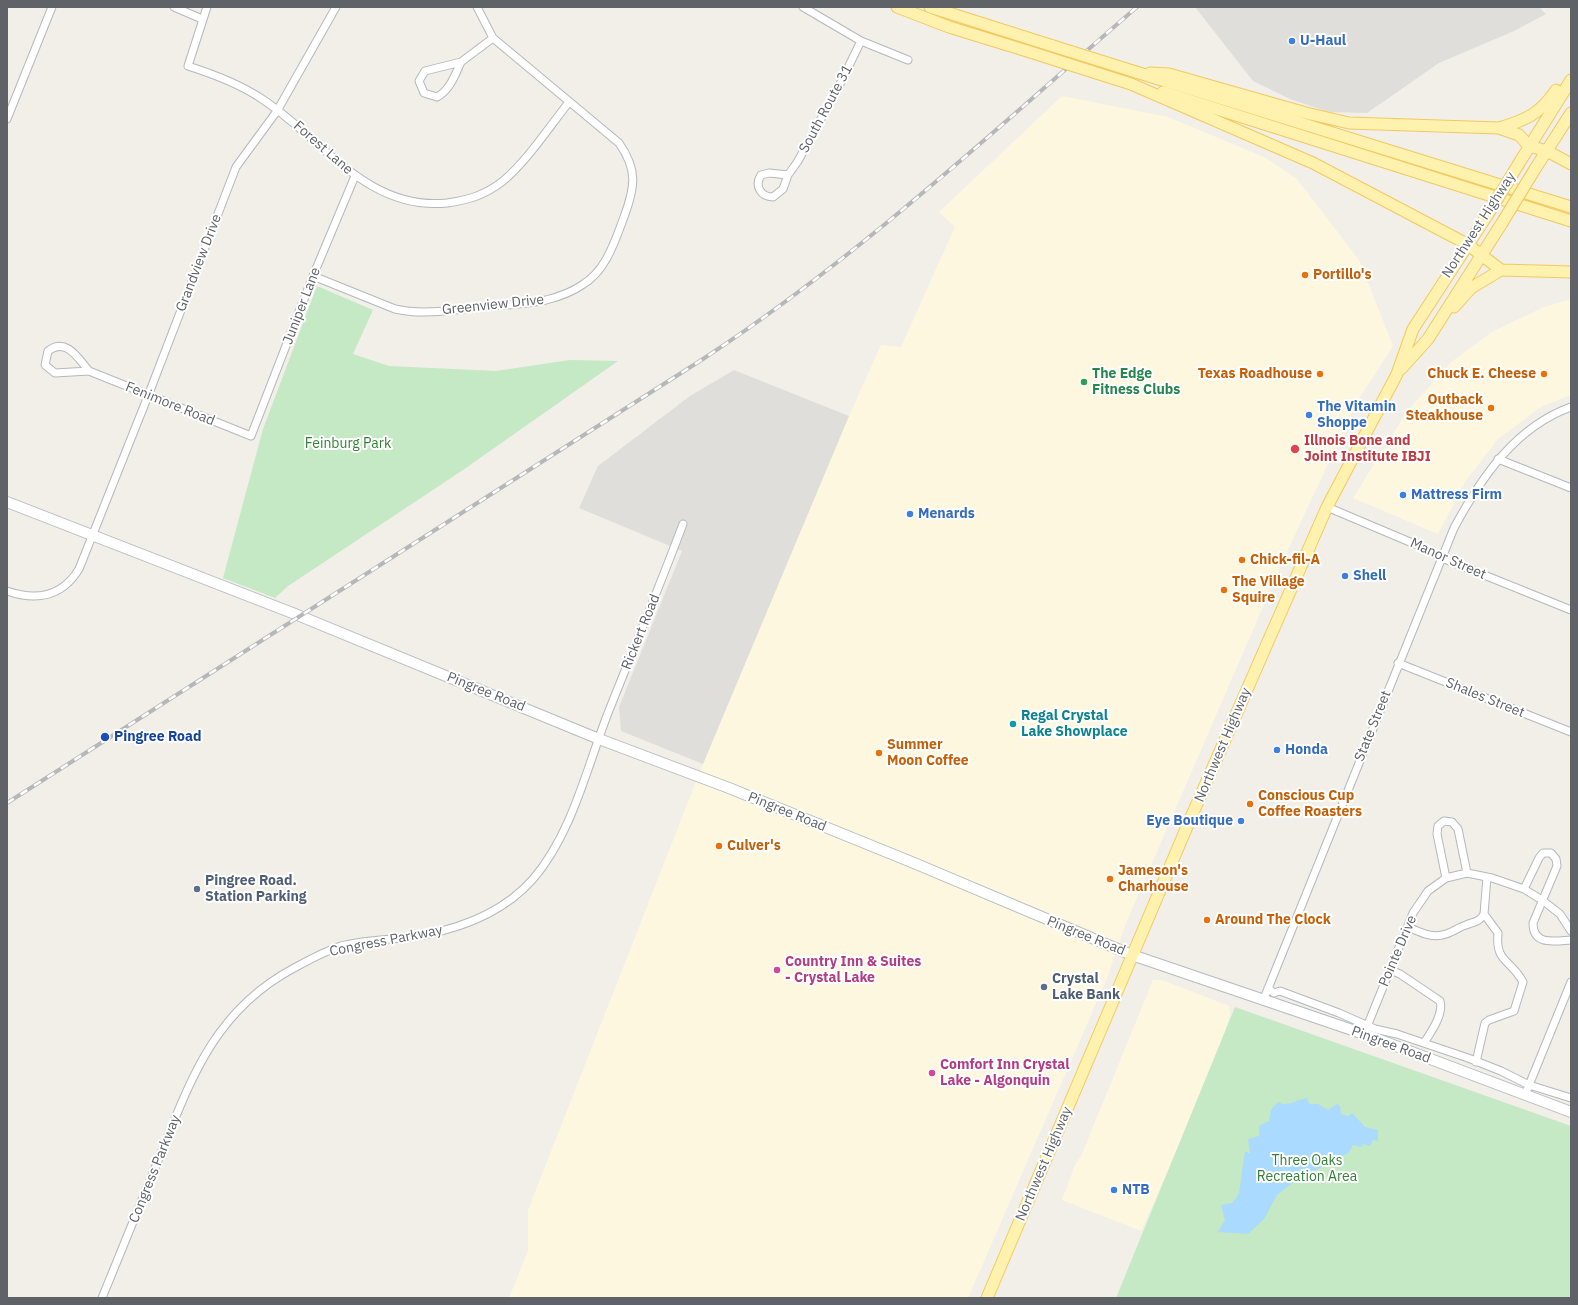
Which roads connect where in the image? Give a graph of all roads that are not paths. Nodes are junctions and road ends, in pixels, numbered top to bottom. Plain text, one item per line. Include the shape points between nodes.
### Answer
1 (52, 7) edge
2 (174, 7) edge
3 (207, 7) edge
4 (336, 7) edge
5 (478, 7) edge
6 (803, 7) edge
7 (896, 7) edge
8 (930, 7) edge
9 (202, 19) junction
10 (493, 38) junction
11 (861, 41) junction
12 (908, 60) dead end
13 (461, 62) junction
14 (1136, 72) junction
15 (1571, 74) edge
16 (1571, 80) edge
17 (1132, 84) junction
18 (569, 102) junction
19 (277, 111) junction
20 (1571, 113) edge
21 (7, 119) edge
22 (1499, 128) junction
23 (1529, 146) junction
24 (1547, 151) junction
25 (1571, 164) edge
26 (788, 174) junction
27 (355, 176) junction
28 (1571, 207) edge
29 (1571, 221) edge
30 (1467, 244) junction
31 (1480, 254) junction
32 (1501, 270) junction
33 (1571, 272) edge
34 (313, 276) junction
35 (1428, 339) junction
36 (90, 371) junction
37 (1397, 374) junction
38 (148, 396) junction
39 (1571, 407) edge
40 (251, 436) joint
41 (1498, 459) junction
42 (1571, 488) edge
43 (7, 502) edge
44 (1326, 506) junction
45 (683, 524) dead end
46 (93, 535) junction
47 (1442, 558) junction
48 (7, 591) edge
49 (1571, 610) edge
50 (1398, 663) junction
51 (1571, 732) edge
52 (599, 739) junction
53 (1467, 873) junction
54 (1487, 877) junction
55 (1446, 878) junction
56 (1524, 889) junction
57 (1542, 900) junction
58 (1484, 914) junction
59 (1408, 926) junction
60 (1571, 931) edge
61 (1571, 940) edge
62 (1132, 955) junction
63 (1390, 970) junction
64 (1571, 982) edge
65 (1268, 988) junction
66 (1263, 1000) junction
67 (1366, 1030) junction
68 (1424, 1043) junction
69 (1476, 1062) junction
70 (1530, 1085) junction
71 (1525, 1096) junction
72 (1571, 1098) edge
73 (1571, 1112) edge
74 (102, 1298) edge
75 (987, 1298) edge

1 - 21 street
2 - 9 street
3 - 9 street
4 - 19 street, Grandview Drive
5 - 10 street, Greenview Drive
6 - 11 street
7 - 17 main road, bridge via 949,27
8 - 14 main road, bridge
9 - 19 street, Forest Lane via 188,66 246,89
10 - 13 street
10 - 18 street, Greenview Drive
11 - 12 street
11 - 26 street, South Route 31 via 798,161
13 - 13 street via 425,71 419,82 424,93 437,96 443,93 449,87
14 - 22 main road via 1169,74 1306,114 1349,123
14 - 28 main road
15 - 22 main road via 1536,114
16 - 23 main road, Northwest Highway
17 - 29 main road
17 - 30 main road via 1302,158
18 - 27 street, Forest Lane via 520,164 503,181 469,200 438,204 411,200 385,192
18 - 34 street, Greenview Drive via 619,143 628,156 634,183 610,254 598,271 583,285 545,300 409,312 360,296
19 - 27 street, Forest Lane via 295,123
19 - 38 street, Grandview Drive via 236,167
20 - 24 main road, Northwest Highway
22 - 23 main road via 1519,135
23 - 24 main road
23 - 30 main road, Northwest Highway, bridge
24 - 25 main road
24 - 31 main road, Northwest Highway, bridge
26 - 26 street, South Route 31 via 761,175 758,182 760,190 766,196 778,195
27 - 34 street, Juniper Lane
30 - 31 main road
30 - 37 main road, Northwest Highway via 1412,329
31 - 32 main road
31 - 35 main road, Northwest Highway
32 - 33 main road
32 - 35 main road via 1471,288
34 - 40 street, Juniper Lane
35 - 37 main road, Northwest Highway
36 - 36 street, Fenimore Road via 65,346 58,345 48,351 45,365 55,373
36 - 38 street, Fenimore Road
37 - 44 main road, Northwest Highway
38 - 40 street, Fenimore Road
38 - 46 street, Grandview Drive
39 - 41 street, State Street via 1546,418 1521,436
41 - 42 street
41 - 47 street, State Street via 1467,502
43 - 46 street, Pingree Road
44 - 47 street, Manor Street
44 - 62 main road, Northwest Highway
45 - 52 street, Rickert Road
46 - 48 street, Grandview Drive via 79,569 65,586 36,597
46 - 52 street, Pingree Road via 295,614
47 - 49 street, Manor Street
47 - 50 street, State Street
50 - 51 street, Shales Street
50 - 65 street, State Street
52 - 62 street, Pingree Road via 900,857
52 - 74 street, Congress Parkway via 573,809 549,858 533,879 514,897 466,924 424,935 340,947 322,954 283,973 260,988 227,1020 201,1061 188,1089
53 - 54 street, Pointe Drive
53 - 55 street, Pointe Drive
53 - 55 street via 1458,829 1452,822 1444,821 1438,826 1437,834
54 - 56 street, Pointe Drive
54 - 58 street
55 - 59 street, Pointe Drive via 1428,891 1413,912
56 - 57 street, Pointe Drive
56 - 57 street via 1539,858 1544,853 1551,853 1556,859 1556,866
57 - 60 street, Pointe Drive via 1560,914
57 - 61 street via 1533,923 1533,932 1538,939
58 - 59 street via 1482,919 1476,922 1436,936 1430,936
58 - 69 street via 1498,932 1499,953 1523,982 1514,1011 1485,1023
59 - 63 street, Pointe Drive
62 - 66 street, Pingree Road
62 - 75 main road, Northwest Highway
63 - 67 street, Pointe Drive
63 - 68 street via 1440,1001 1440,1014
64 - 70 street
65 - 66 street, State Street
65 - 67 street via 1274,993 1280,991 1340,1013
66 - 67 street, Pingree Road
67 - 68 street
67 - 71 street, Pingree Road
68 - 69 street
69 - 70 street
70 - 71 street
70 - 72 street
71 - 73 street, Pingree Road

